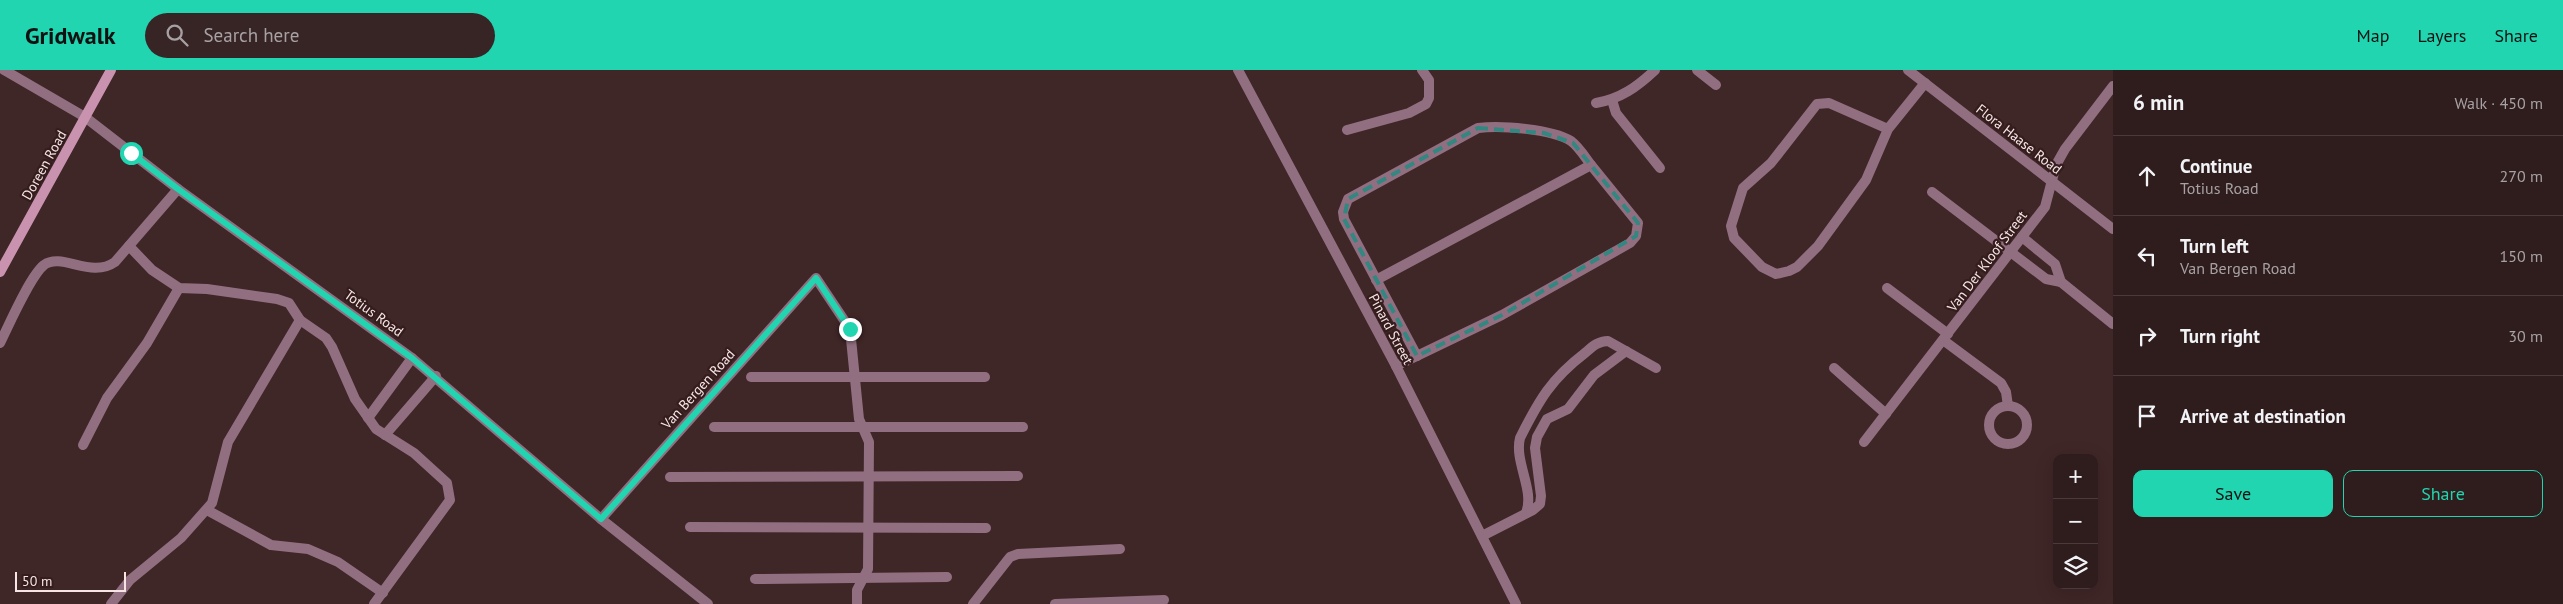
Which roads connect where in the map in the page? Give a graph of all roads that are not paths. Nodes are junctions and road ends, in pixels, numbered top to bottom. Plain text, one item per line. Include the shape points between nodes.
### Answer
1 (4, 70) edge
2 (111, 70) edge
3 (1238, 70) edge
4 (1422, 70) edge
5 (1654, 70) edge
6 (1697, 70) edge
7 (1908, 70) edge
8 (1925, 83) junction
9 (1716, 85) dead end
10 (2113, 86) edge
11 (1612, 100) junction
12 (1596, 103) dead end
13 (85, 117) junction
14 (1888, 129) junction
15 (1347, 130) dead end
16 (1591, 165) junction
17 (1660, 168) dead end
18 (2052, 182) junction
19 (178, 189) junction
20 (1932, 192) dead end
21 (2113, 229) edge
22 (2022, 237) junction
23 (129, 246) junction
24 (2011, 252) junction
25 (0, 272) edge
26 (1376, 280) junction
27 (2061, 282) junction
28 (179, 288) junction
29 (1887, 288) dead end
30 (300, 320) junction
31 (2113, 324) edge
32 (1946, 337) junction
33 (0, 343) edge
34 (1626, 351) junction
35 (1417, 356) junction
36 (412, 358) junction
37 (1396, 366) junction
38 (1656, 368) dead end
39 (1834, 368) dead end
40 (436, 376) junction
41 (751, 377) dead end
42 (985, 377) dead end
43 (856, 379) junction
44 (2008, 406) dead end
45 (1537, 407) junction
46 (1886, 414) junction
47 (1551, 416) junction
48 (368, 418) junction
49 (714, 427) dead end
50 (862, 427) junction
51 (1023, 427) dead end
52 (385, 435) junction
53 (1864, 442) dead end
54 (83, 445) dead end
55 (870, 475) junction
56 (1018, 476) dead end
57 (670, 477) dead end
58 (207, 510) junction
59 (1526, 513) junction
60 (601, 519) junction
61 (690, 527) dead end
62 (986, 528) dead end
63 (869, 529) junction
64 (1482, 536) junction
65 (1120, 549) dead end
66 (865, 577) junction
67 (947, 577) dead end
68 (755, 579) dead end
69 (383, 594) junction
70 (1164, 600) dead end
71 (111, 604) edge
72 (374, 604) edge
73 (708, 604) edge
74 (857, 604) edge
75 (973, 604) edge
76 (1055, 604) edge
77 (1516, 604) edge

1 - 13 street, Totius Road
2 - 13 main road, Doreen Road
3 - 37 street, Pinard Street
4 - 15 street via 1429,80 1426,104 1409,114
5 - 11 street via 1640,84
6 - 9 street
7 - 8 street, Flora Haase Road
8 - 14 street
8 - 18 street, Flora Haase Road
10 - 18 street, Van Der Kloof Street via 2065,149 2056,165
11 - 12 street
11 - 17 street via 1616,114
13 - 19 street, Totius Road
13 - 25 main road, Doreen Road
14 - 14 street via 1866,180 1818,246 1797,267 1782,274 1769,271 1734,238 1731,226 1743,188 1771,164 1817,104 1829,103
16 - 26 street
16 - 26 street via 1573,142 1566,139 1491,126 1478,128 1354,194 1345,205 1344,219
16 - 35 street via 1638,223 1634,240 1502,315
18 - 21 street, Flora Haase Road
18 - 22 street, Van Der Kloof Street via 2045,207
19 - 23 street
19 - 36 street, Totius Road
20 - 24 street
22 - 24 street, Van Der Kloof Street
22 - 27 street via 2055,264
23 - 28 street via 152,270
23 - 33 street via 104,269 55,261 45,264
24 - 27 street via 2046,279
24 - 32 street, Van Der Kloof Street
26 - 35 street
27 - 31 street
28 - 30 street via 283,300 289,303
28 - 54 street via 147,343 106,398
29 - 32 street
30 - 48 street via 326,338 351,391
30 - 58 street via 228,442 217,493
32 - 44 street via 2001,383
32 - 46 street, Van Der Kloof Street
34 - 38 street
34 - 45 street via 1608,341 1595,345 1559,374
34 - 47 street via 1594,375 1568,409
35 - 37 street
36 - 40 street, Totius Road
36 - 48 street
37 - 64 street, Pinard Street
39 - 46 street
40 - 52 street
40 - 60 street, Totius Road
41 - 43 street
42 - 43 street
43 - 50 street
43 - 60 street, Van Bergen Road via 850,329 816,278
45 - 47 street
45 - 59 street via 1519,443 1528,501
46 - 53 street, Van Der Kloof Street
47 - 59 street via 1537,437 1534,448 1541,500 1537,507
48 - 52 street
49 - 50 street
50 - 51 street
50 - 55 street via 869,442
52 - 69 street via 421,459 447,483 450,500
55 - 56 street
55 - 57 street
55 - 63 street
58 - 69 street via 271,545 315,551 338,562
58 - 71 street via 181,538 130,580
59 - 64 street
60 - 73 street, Totius Road
61 - 63 street
62 - 63 street
63 - 66 street
64 - 77 street, Pinard Street
65 - 75 street via 1018,554 1010,557
66 - 67 street
66 - 68 street
66 - 74 street via 857,590
69 - 72 street
70 - 76 street

